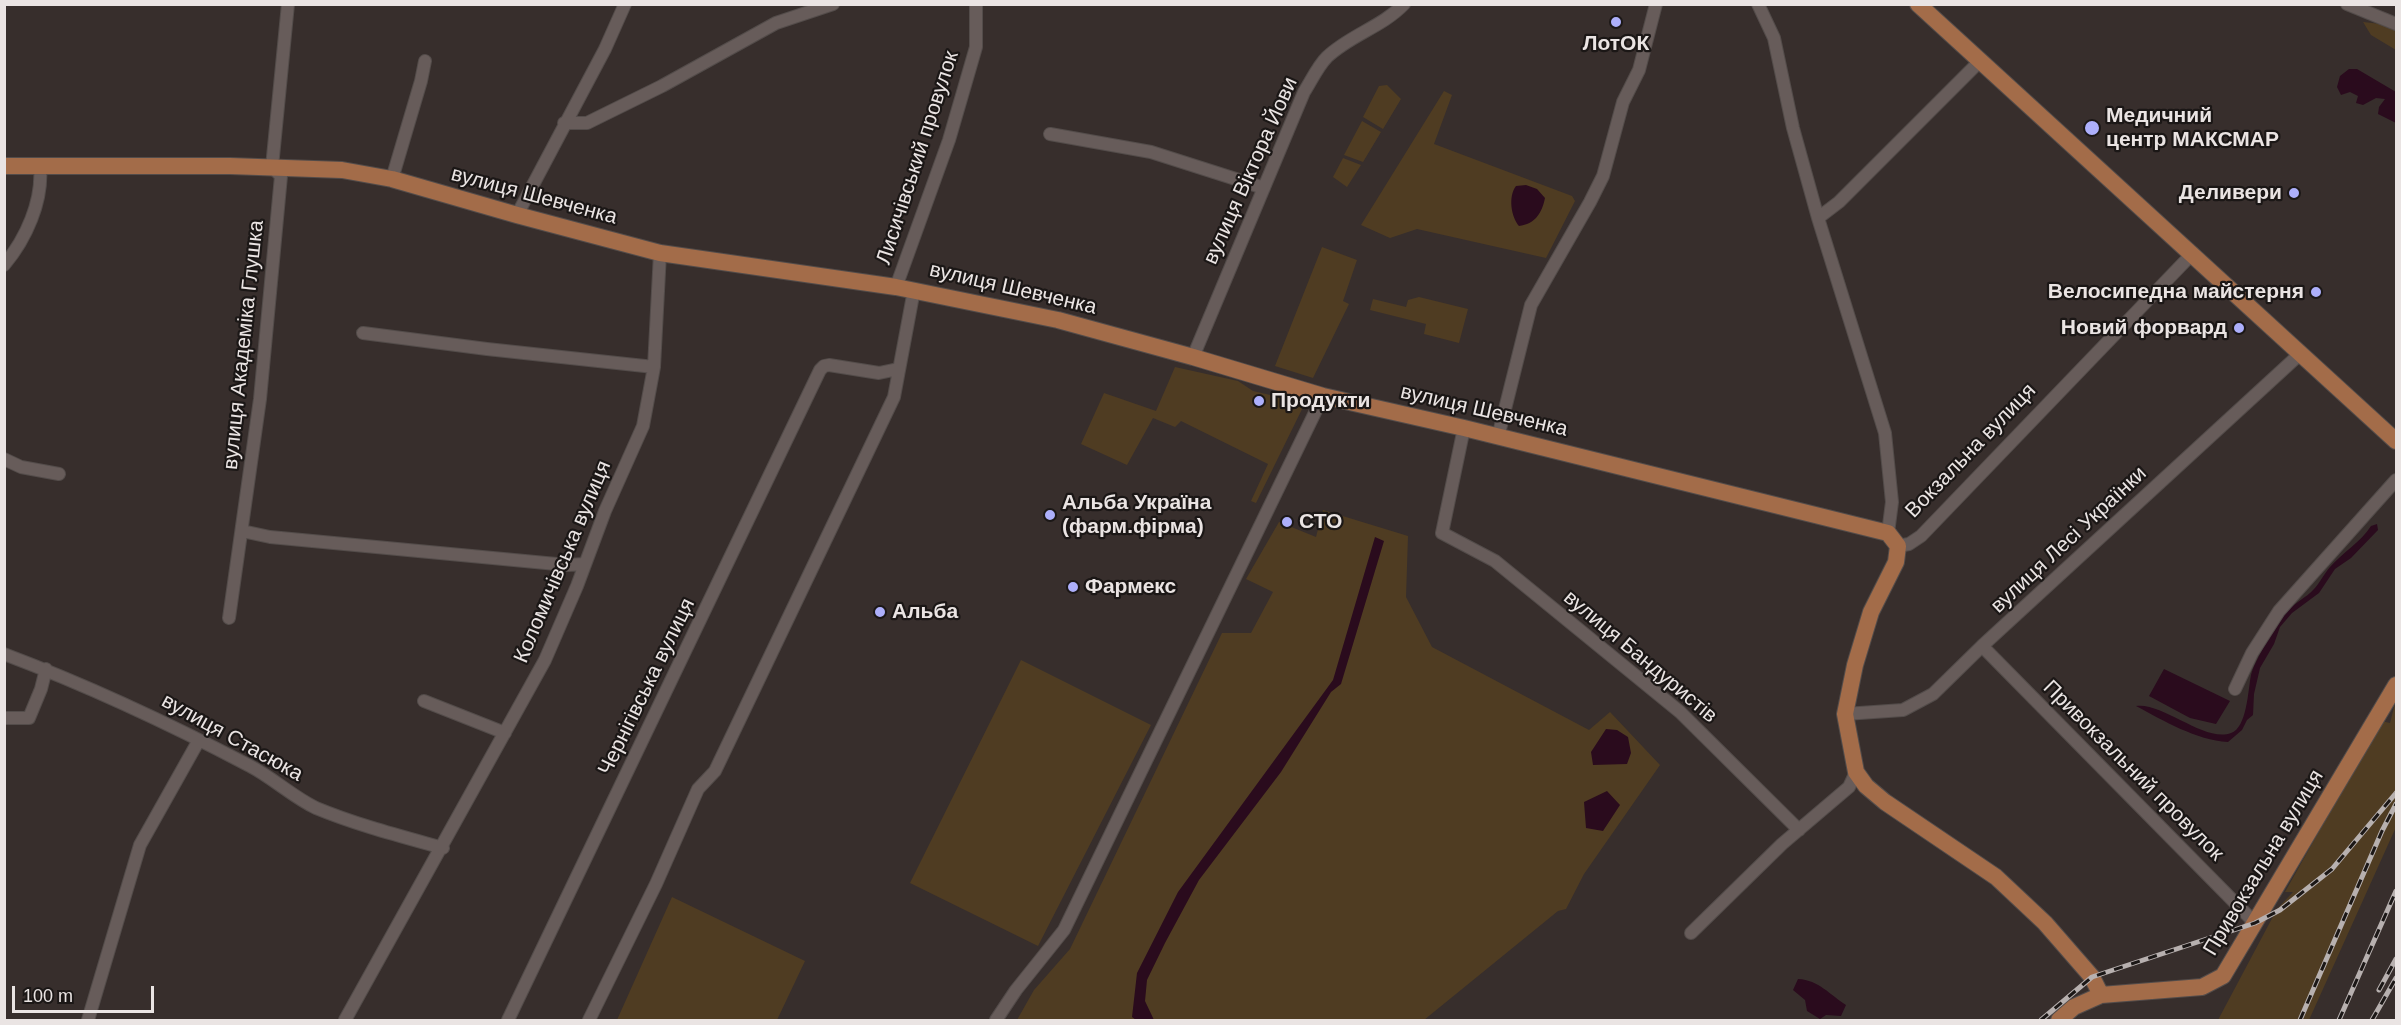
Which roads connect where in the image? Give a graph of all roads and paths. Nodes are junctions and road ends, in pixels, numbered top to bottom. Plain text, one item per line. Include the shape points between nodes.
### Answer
1 (288, 4) edge
2 (625, 4) edge
3 (833, 4) edge
4 (976, 4) edge
5 (1404, 4) edge
6 (1656, 4) edge
7 (1758, 4) edge
8 (1918, 4) edge
9 (2347, 4) edge
10 (2397, 24) edge
11 (424, 61) dead end
12 (1979, 62) junction
13 (564, 123) junction
14 (1050, 134) dead end
15 (4, 166) edge
16 (39, 167) junction
17 (272, 167) junction
18 (392, 179) junction
19 (1264, 188) junction
20 (516, 215) junction
21 (1818, 218) junction
22 (660, 253) junction
23 (2193, 253) junction
24 (4, 265) edge
25 (896, 287) junction
26 (914, 290) junction
27 (363, 333) dead end
28 (2301, 353) junction
29 (1193, 357) junction
30 (654, 367) junction
31 (898, 369) junction
32 (1323, 396) junction
33 (1464, 428) junction
34 (1498, 437) junction
35 (2397, 441) edge
36 (4, 459) edge
37 (54, 473) dead end
38 (2397, 480) edge
39 (242, 531) junction
40 (1893, 540) junction
41 (585, 564) junction
42 (229, 618) dead end
43 (1982, 646) junction
44 (4, 654) edge
45 (46, 669) junction
46 (2397, 685) edge
47 (2235, 689) dead end
48 (424, 701) dead end
49 (1845, 714) junction
50 (4, 718) edge
51 (505, 733) junction
52 (199, 740) junction
53 (1856, 772) junction
54 (1799, 830) junction
55 (443, 848) junction
56 (2255, 923) junction
57 (1691, 933) dead end
58 (2102, 994) junction
59 (88, 1020) edge
60 (345, 1020) edge
61 (508, 1020) edge
62 (589, 1020) edge
63 (996, 1020) edge
64 (2059, 1020) edge

1 - 17 street
2 - 13 street
3 - 13 street via 776,23 587,123
4 - 25 street, Лисичівський провулок via 976,46 965,85
5 - 19 street, вулиця Віктора Йови via 1393,16 1354,36 1326,58 1304,92
6 - 34 street via 1639,70 1623,102 1603,176 1531,305
7 - 21 street via 1774,38
8 - 12 main road
9 - 10 street
11 - 18 street
12 - 21 street via 1839,202
12 - 23 main road
13 - 20 street
14 - 19 street via 1151,152
15 - 16 main road, вулиця Шевченка
16 - 17 main road, вулиця Шевченка
16 - 24 street via 41,180 36,205 17,249
17 - 18 main road, вулиця Шевченка via 342,170
17 - 39 street, вулиця Академіка Глушка via 281,176 260,399
18 - 20 main road, вулиця Шевченка
19 - 29 street, вулиця Віктора Йови
20 - 22 main road, вулиця Шевченка
21 - 40 street via 1885,434
22 - 25 main road, вулиця Шевченка
22 - 30 street, Коломичівська вулиця
23 - 28 main road
23 - 40 street, Вокзальна вулиця via 1921,536 1909,544
25 - 26 main road, вулиця Шевченка
26 - 29 main road, вулиця Шевченка via 1058,320
26 - 31 street, вулиця Шевченка
27 - 30 street
28 - 35 main road
28 - 43 street, вулиця Лесі Українки
29 - 32 main road, вулиця Шевченка
30 - 41 street, Коломичівська вулиця via 643,426 604,511
31 - 61 street, Чернігівська вулиця via 879,373 830,365 820,370
31 - 62 street, вулиця Шевченка via 894,397 715,771 698,789
32 - 33 main road, вулиця Шевченка
32 - 63 street via 1064,930
33 - 34 main road, вулиця Шевченка
33 - 54 street, вулиця Бандуристів via 1442,533 1495,561 1680,712
34 - 40 main road, вулиця Шевченка
36 - 37 street
38 - 47 street via 2278,611
39 - 41 street via 282,538
39 - 42 street, вулиця Академіка Глушка
40 - 49 main road, Вокзальна вулиця via 1896,562 1868,623
41 - 51 street, Коломичівська вулиця via 546,660
43 - 49 street, вулиця Лесі Українки via 1933,694 1903,710
43 - 56 street, Привокзальний провулок
44 - 45 street, вулиця Стасюка
45 - 50 street via 29,718
45 - 52 street, вулиця Стасюка via 99,690
46 - 56 main road, Привокзальна вулиця
48 - 51 street
49 - 53 main road, Вокзальна вулиця
51 - 55 street, Коломичівська вулиця
52 - 55 street, вулиця Стасюка via 254,767 313,806 352,822
52 - 59 street via 140,845
53 - 54 street via 1849,787
53 - 58 main road via 1885,802 1996,878 2044,923 2092,977
54 - 57 street
55 - 60 street, Коломичівська вулиця
56 - 58 main road, Привокзальна вулиця via 2223,976 2202,987
58 - 64 main road, Привокзальна вулиця via 2074,1007

